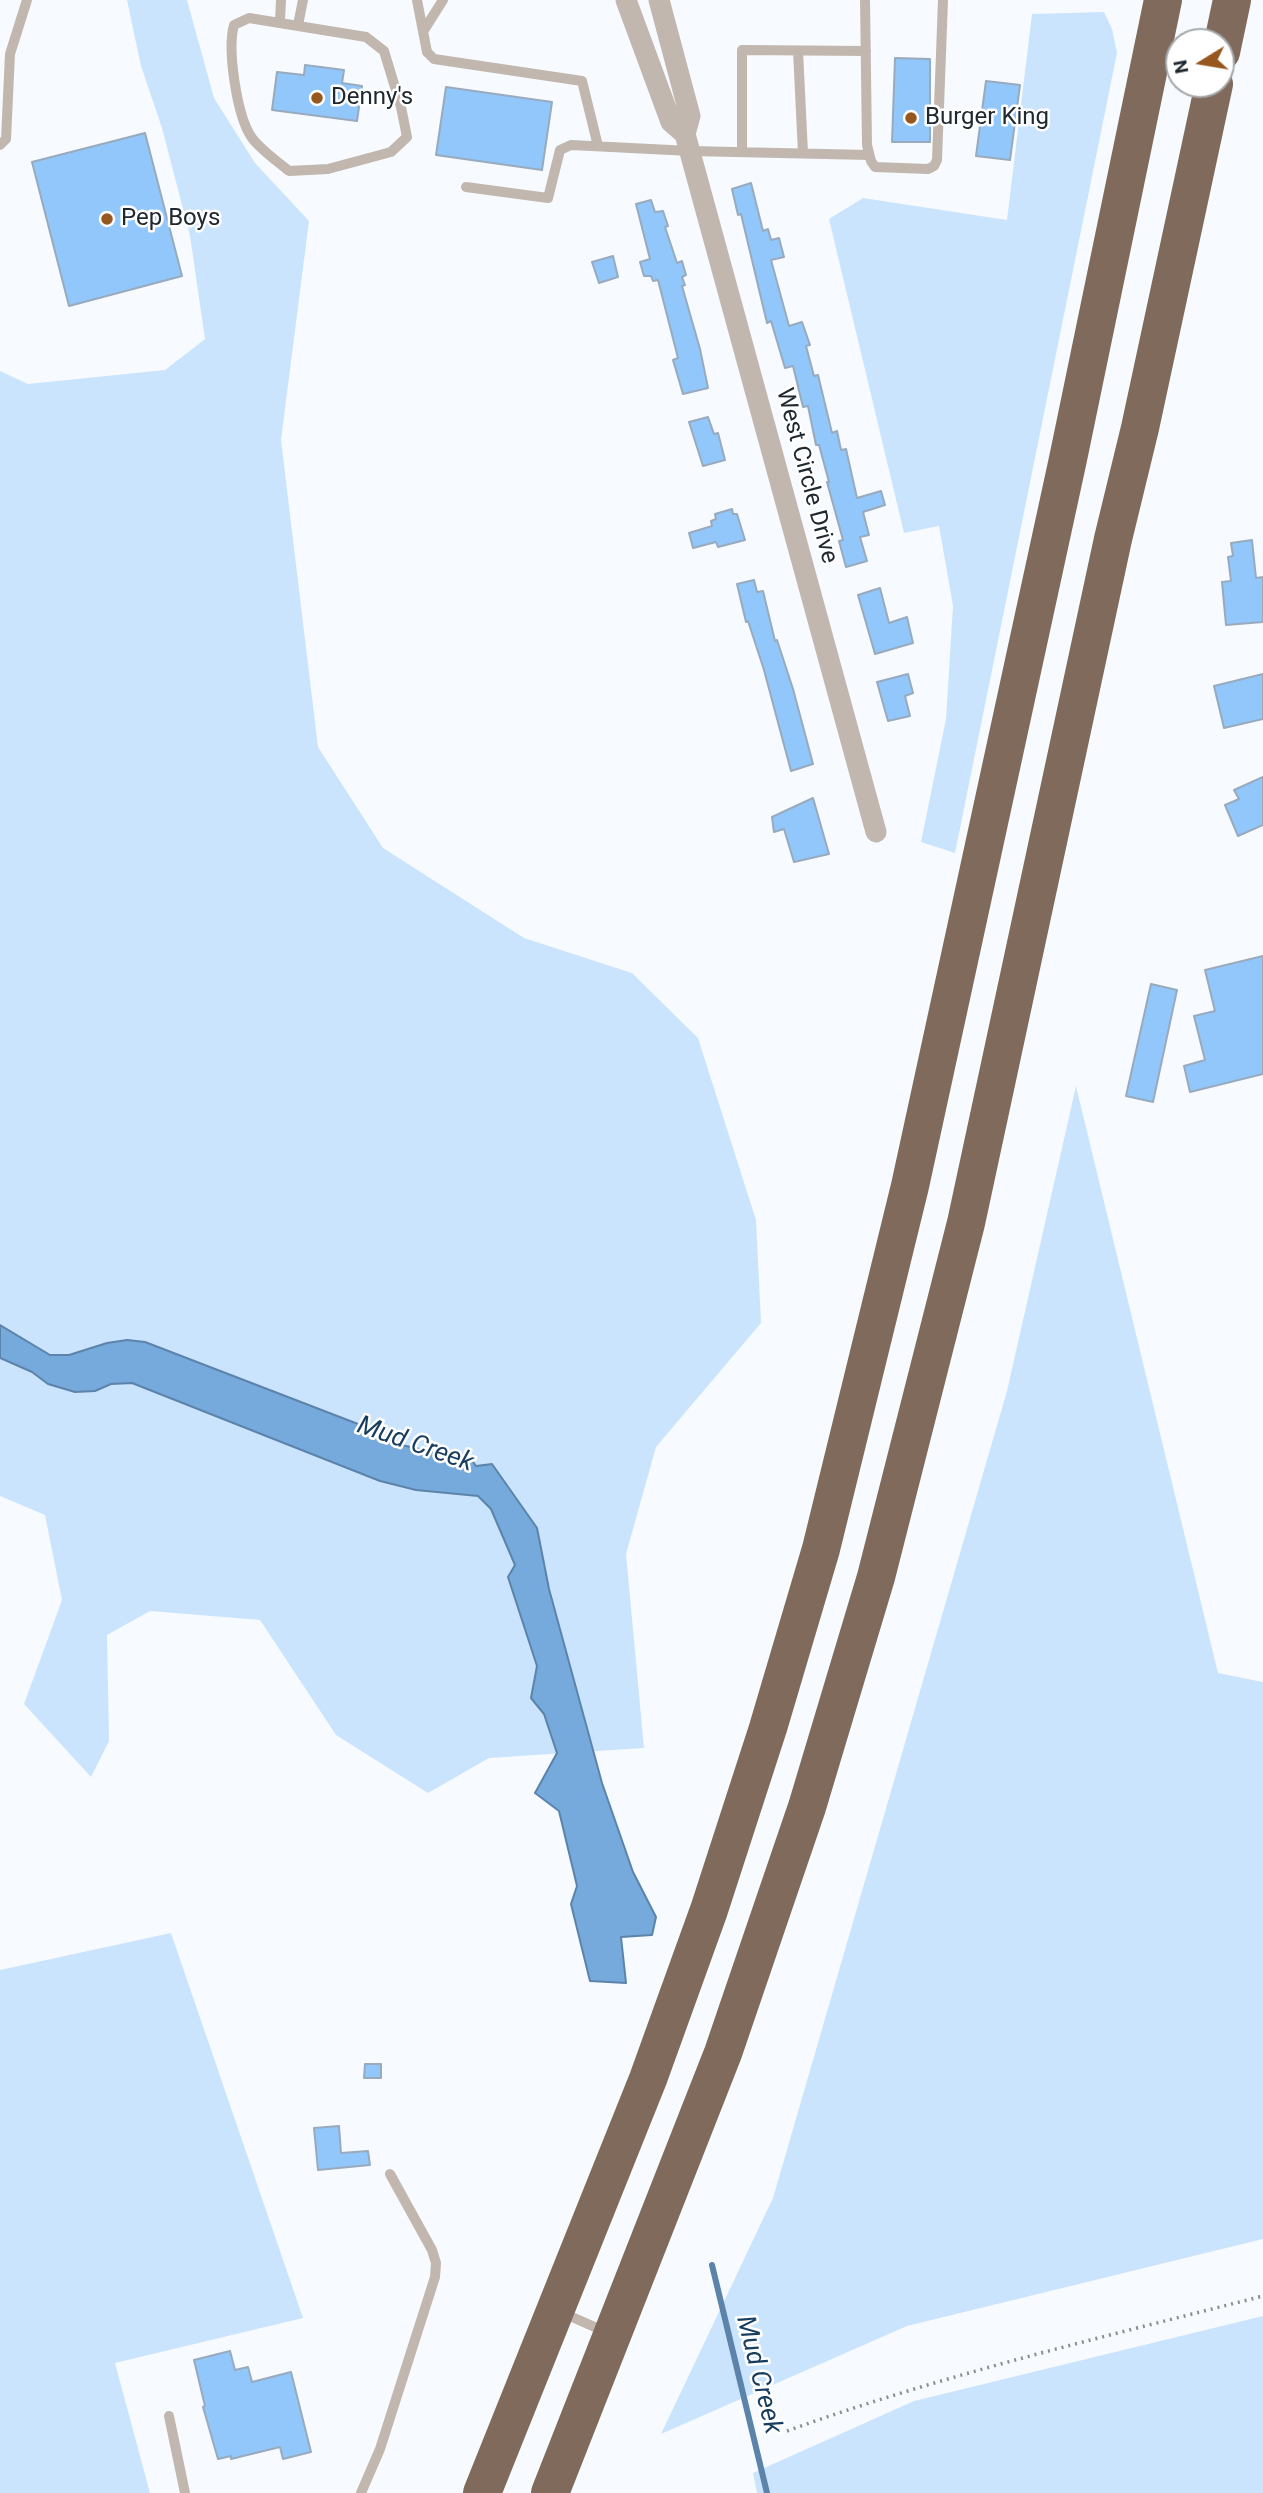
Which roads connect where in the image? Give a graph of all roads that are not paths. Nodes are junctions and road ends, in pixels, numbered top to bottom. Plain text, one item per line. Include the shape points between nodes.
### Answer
1 (27, 0) edge
2 (281, 0) edge
3 (303, 0) edge
4 (417, 0) edge
5 (443, 0) edge
6 (626, 0) edge
7 (659, 0) edge
8 (865, 0) edge
9 (943, 0) edge
10 (1163, 0) edge
11 (279, 21) junction
12 (298, 24) junction
13 (424, 30) junction
14 (798, 51) junction
15 (866, 51) junction
16 (1211, 98) edge
17 (688, 142) junction
18 (0, 145) edge
19 (598, 146) junction
20 (742, 152) junction
21 (803, 153) junction
22 (869, 155) junction
23 (466, 187) dead end
24 (876, 832) dead end
25 (390, 2174) dead end
26 (556, 2310) junction
27 (612, 2334) junction
28 (169, 2416) dead end
29 (185, 2493) edge
30 (361, 2493) edge
31 (482, 2493) edge
32 (550, 2493) edge

1 - 18 lane via 10,54 6,139
2 - 11 lane
3 - 12 lane
4 - 13 lane
5 - 13 lane
6 - 17 street, West Circle Drive via 671,122
7 - 17 street, West Circle Drive via 690,116
8 - 15 lane
9 - 22 lane via 937,160 928,169 876,167
10 - 26 highway via 910,1186 821,1549 709,1910
11 - 12 lane
11 - 12 lane via 248,18 233,25 234,78 252,137 289,171 328,169 391,152 407,137 384,51 366,37
13 - 19 lane via 426,52 434,59 582,82
14 - 15 lane
14 - 20 lane via 742,50
14 - 21 lane
15 - 22 lane
16 - 27 highway via 965,1223 876,1577 807,1807 723,2053
17 - 19 lane
17 - 20 lane
17 - 24 street, West Circle Drive
19 - 23 lane via 571,145 560,150 548,198
20 - 21 lane
21 - 22 lane
25 - 30 lane via 432,2250 435,2277 380,2449
26 - 27 lane
26 - 31 highway
27 - 32 highway
28 - 29 lane

